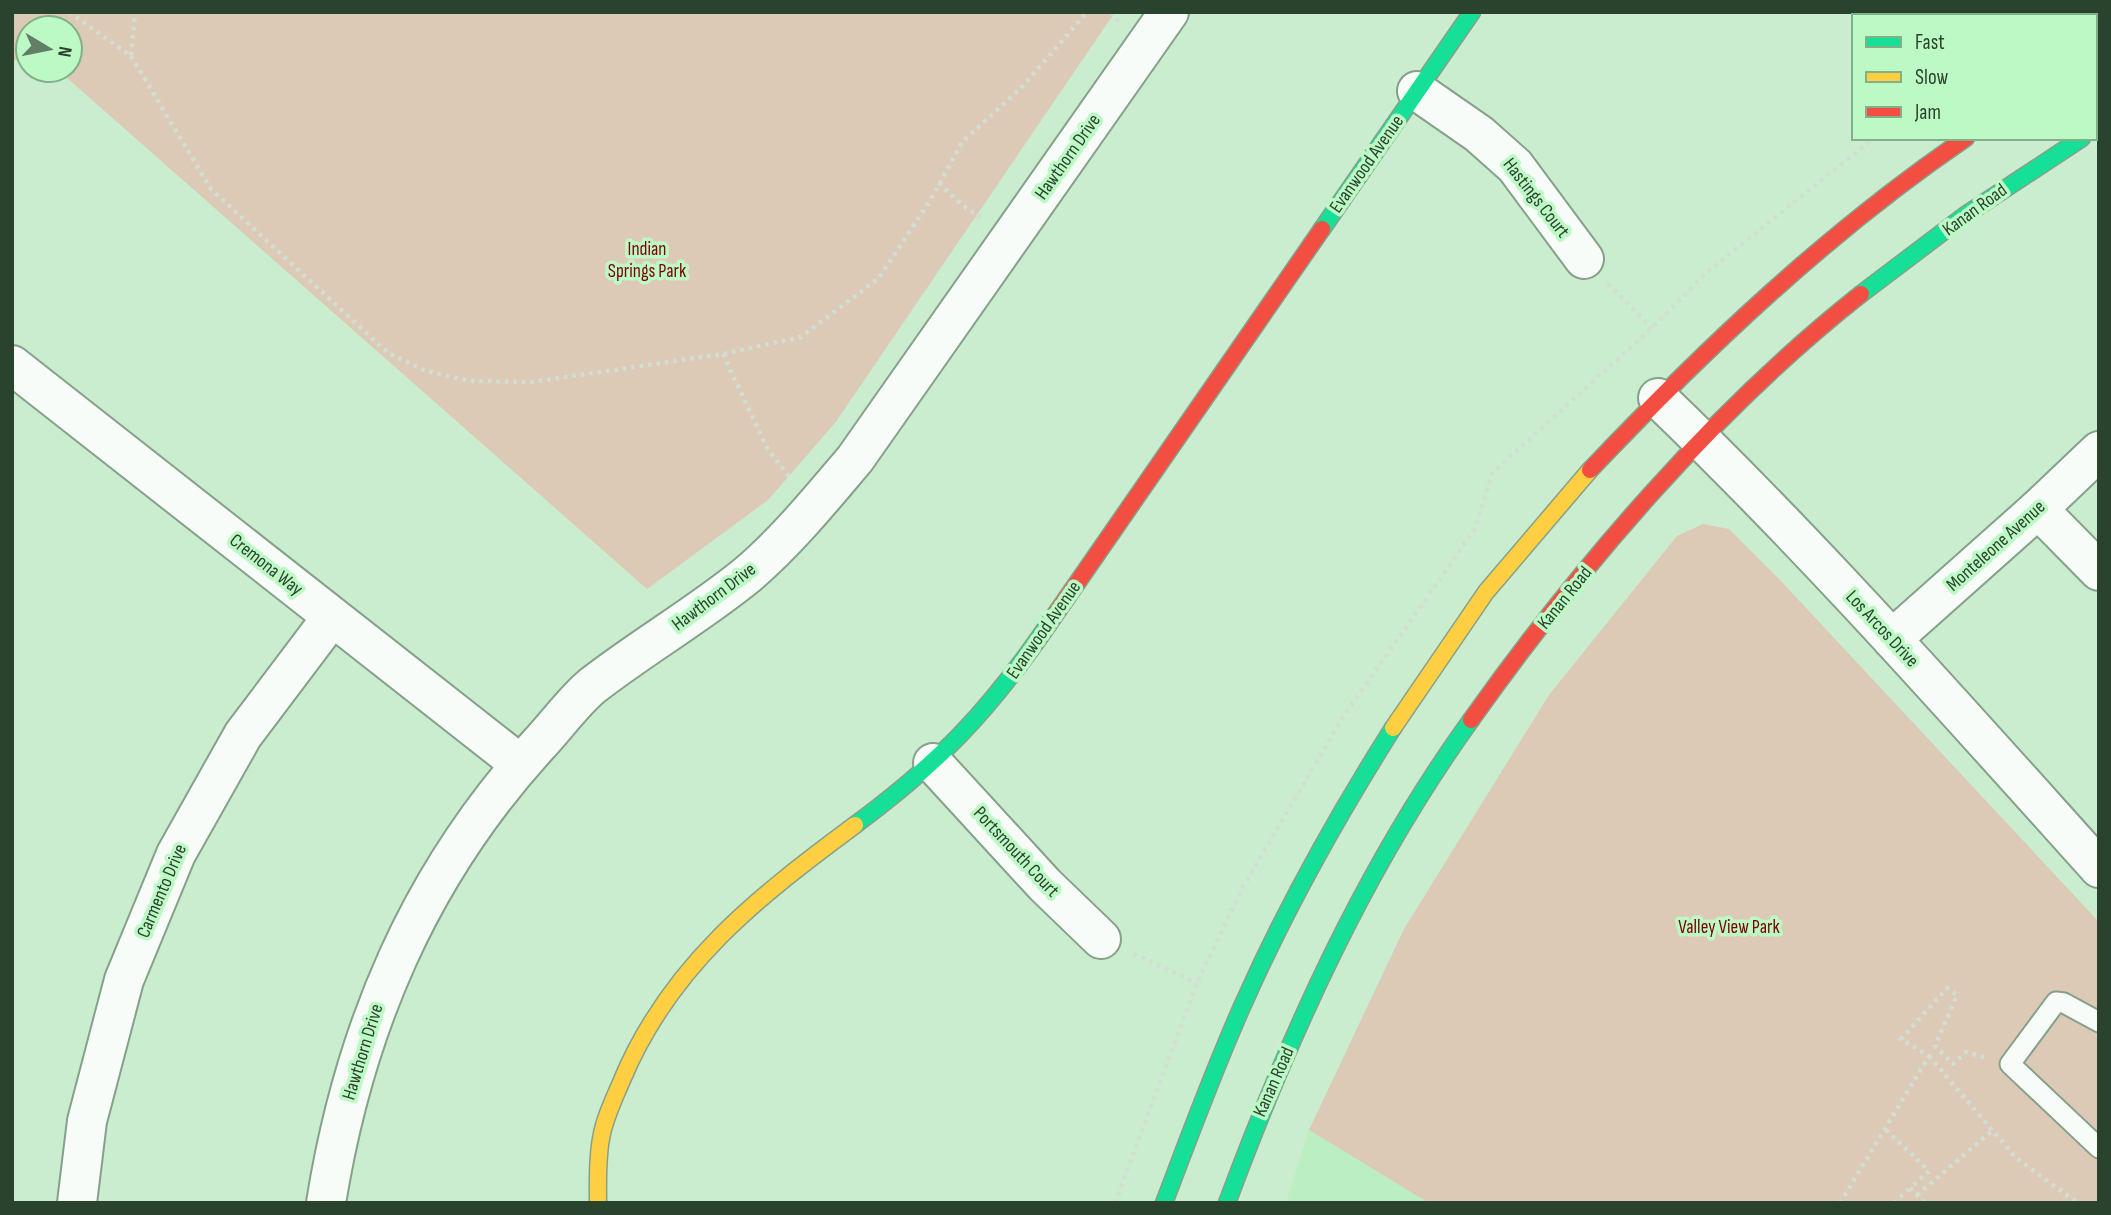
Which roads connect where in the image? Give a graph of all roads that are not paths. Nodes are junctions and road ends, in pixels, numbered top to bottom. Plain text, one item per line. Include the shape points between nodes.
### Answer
1 (1169, 12) edge
2 (1472, 12) edge
3 (1417, 91) junction
4 (1963, 140) edge
5 (2079, 140) edge
6 (1584, 259) road end
7 (12, 365) edge
8 (1658, 398) junction
9 (1701, 439) junction
10 (2099, 451) edge
11 (2038, 509) junction
12 (2099, 571) edge
13 (332, 617) junction
14 (1892, 639) junction
15 (933, 763) junction
16 (520, 764) junction
17 (2099, 868) edge
18 (1101, 939) road end
19 (2099, 1022) edge
20 (2099, 1147) edge
21 (77, 1203) edge
22 (326, 1203) edge
23 (598, 1203) edge
24 (1164, 1203) edge
25 (1227, 1203) edge

1 - 16 street, Hawthorn Drive via 855,459 817,504 748,574 590,688
2 - 3 main road, Evanwood Avenue
3 - 6 street, Hastings Court via 1479,134 1515,166
3 - 15 main road, Evanwood Avenue via 1006,684 970,729
4 - 8 main road via 1798,268
5 - 9 main road, Kanan Road via 1990,196 1832,318 1778,363
7 - 13 street, Cremona Way
8 - 9 street, Los Arcos Drive
8 - 24 main road via 1546,520 1465,622 1388,735 1318,852 1257,972
9 - 14 street, Los Arcos Drive
9 - 25 main road, Kanan Road via 1509,666 1433,778 1372,880 1310,999 1256,1122
10 - 11 street, Monteleone Avenue
11 - 12 street
11 - 14 street, Monteleone Avenue
13 - 16 street, Cremona Way
13 - 21 street, Carmento Drive via 243,736 176,854 124,980 87,1121
14 - 17 street, Los Arcos Drive
15 - 18 street, Portsmouth Court
15 - 23 main road, Evanwood Avenue via 729,923 686,967 654,1010 623,1070 600,1142
16 - 22 street, Hawthorn Drive via 434,884 374,1008 336,1140
19 - 20 lane via 2056,1002 2010,1064

